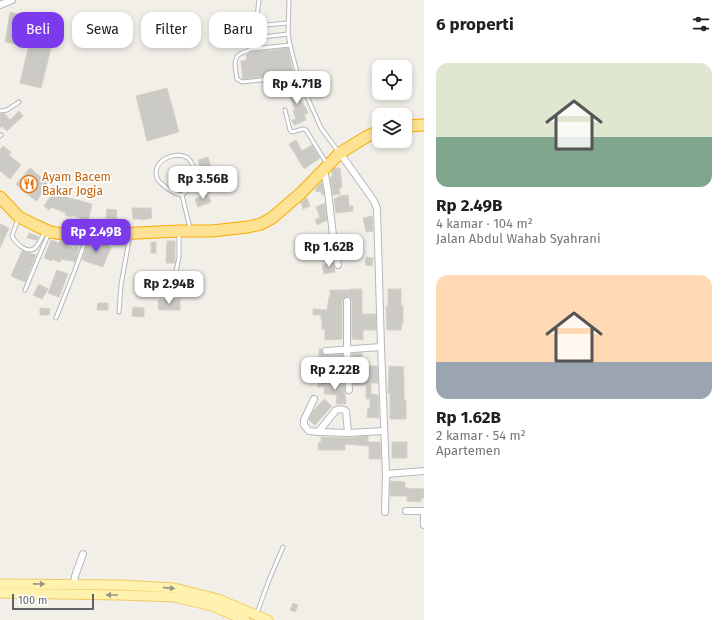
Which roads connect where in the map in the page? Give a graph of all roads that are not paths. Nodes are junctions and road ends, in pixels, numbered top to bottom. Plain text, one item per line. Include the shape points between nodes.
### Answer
1 (12, 0) edge
2 (259, 0) edge
3 (289, 0) edge
4 (0, 5) edge
5 (258, 12) edge
6 (288, 23) junction
7 (267, 25) edge
8 (288, 34) junction
9 (267, 36) edge
10 (290, 45) junction
11 (250, 50) joint
12 (298, 76) junction
13 (18, 102) dead end
14 (285, 110) dead end
15 (0, 111) edge
16 (424, 124) edge
17 (412, 125) edge
18 (372, 134) edge
19 (340, 153) junction
20 (326, 167) junction
21 (182, 195) junction
22 (0, 197) edge
23 (19, 217) junction
24 (48, 231) junction
25 (179, 231) junction
26 (191, 231) junction
27 (130, 233) junction
28 (87, 235) junction
29 (338, 264) dead end
30 (25, 290) dead end
31 (171, 295) dead end
32 (347, 301) dead end
33 (119, 312) dead end
34 (56, 318) dead end
35 (381, 348) junction
36 (347, 350) junction
37 (326, 351) dead end
38 (348, 379) junction
39 (324, 380) dead end
40 (349, 390) dead end
41 (314, 399) dead end
42 (384, 431) junction
43 (319, 432) junction
44 (348, 433) junction
45 (424, 471) edge
46 (386, 474) junction
47 (406, 511) dead end
48 (424, 511) edge
49 (385, 512) dead end
50 (424, 525) edge
51 (283, 547) dead end
52 (84, 554) dead end
53 (0, 584) edge
54 (74, 585) junction
55 (0, 593) edge
56 (257, 615) junction
57 (240, 619) edge
58 (268, 620) edge

1 - 4 street
2 - 5 lane
3 - 6 lane
6 - 7 lane
6 - 8 lane
8 - 9 lane
8 - 10 lane
10 - 11 lane
10 - 12 lane
11 - 12 lane via 237,57 237,79 242,82
12 - 19 lane via 321,128
13 - 15 lane via 7,110
14 - 20 lane via 290,130 306,130
16 - 17 highway
18 - 19 highway
19 - 20 highway
19 - 35 street via 377,209
20 - 26 highway via 279,213 266,221 248,227
20 - 29 street
21 - 21 lane via 188,191 196,177 192,162 178,155 162,160 157,178 169,190
21 - 26 lane
22 - 23 highway
23 - 24 highway
23 - 24 lane via 12,236 20,247 33,250
24 - 28 highway via 77,236
24 - 30 lane
25 - 26 highway
25 - 27 highway
25 - 31 lane via 179,257
27 - 28 highway
27 - 33 lane
28 - 34 lane
32 - 36 street
35 - 36 street
35 - 42 street
36 - 37 street
36 - 38 street
38 - 39 street
38 - 40 street
41 - 43 street via 304,425 309,431
42 - 44 street
42 - 46 street
43 - 44 street
43 - 44 street via 338,409 346,411
45 - 46 street
46 - 49 street
47 - 48 street
48 - 50 street
51 - 56 lane
52 - 54 street
53 -> 54 main road
54 -> 56 main road via 174,588 218,599
57 -> 55 main road via 212,606 174,597
56 - 58 main road

